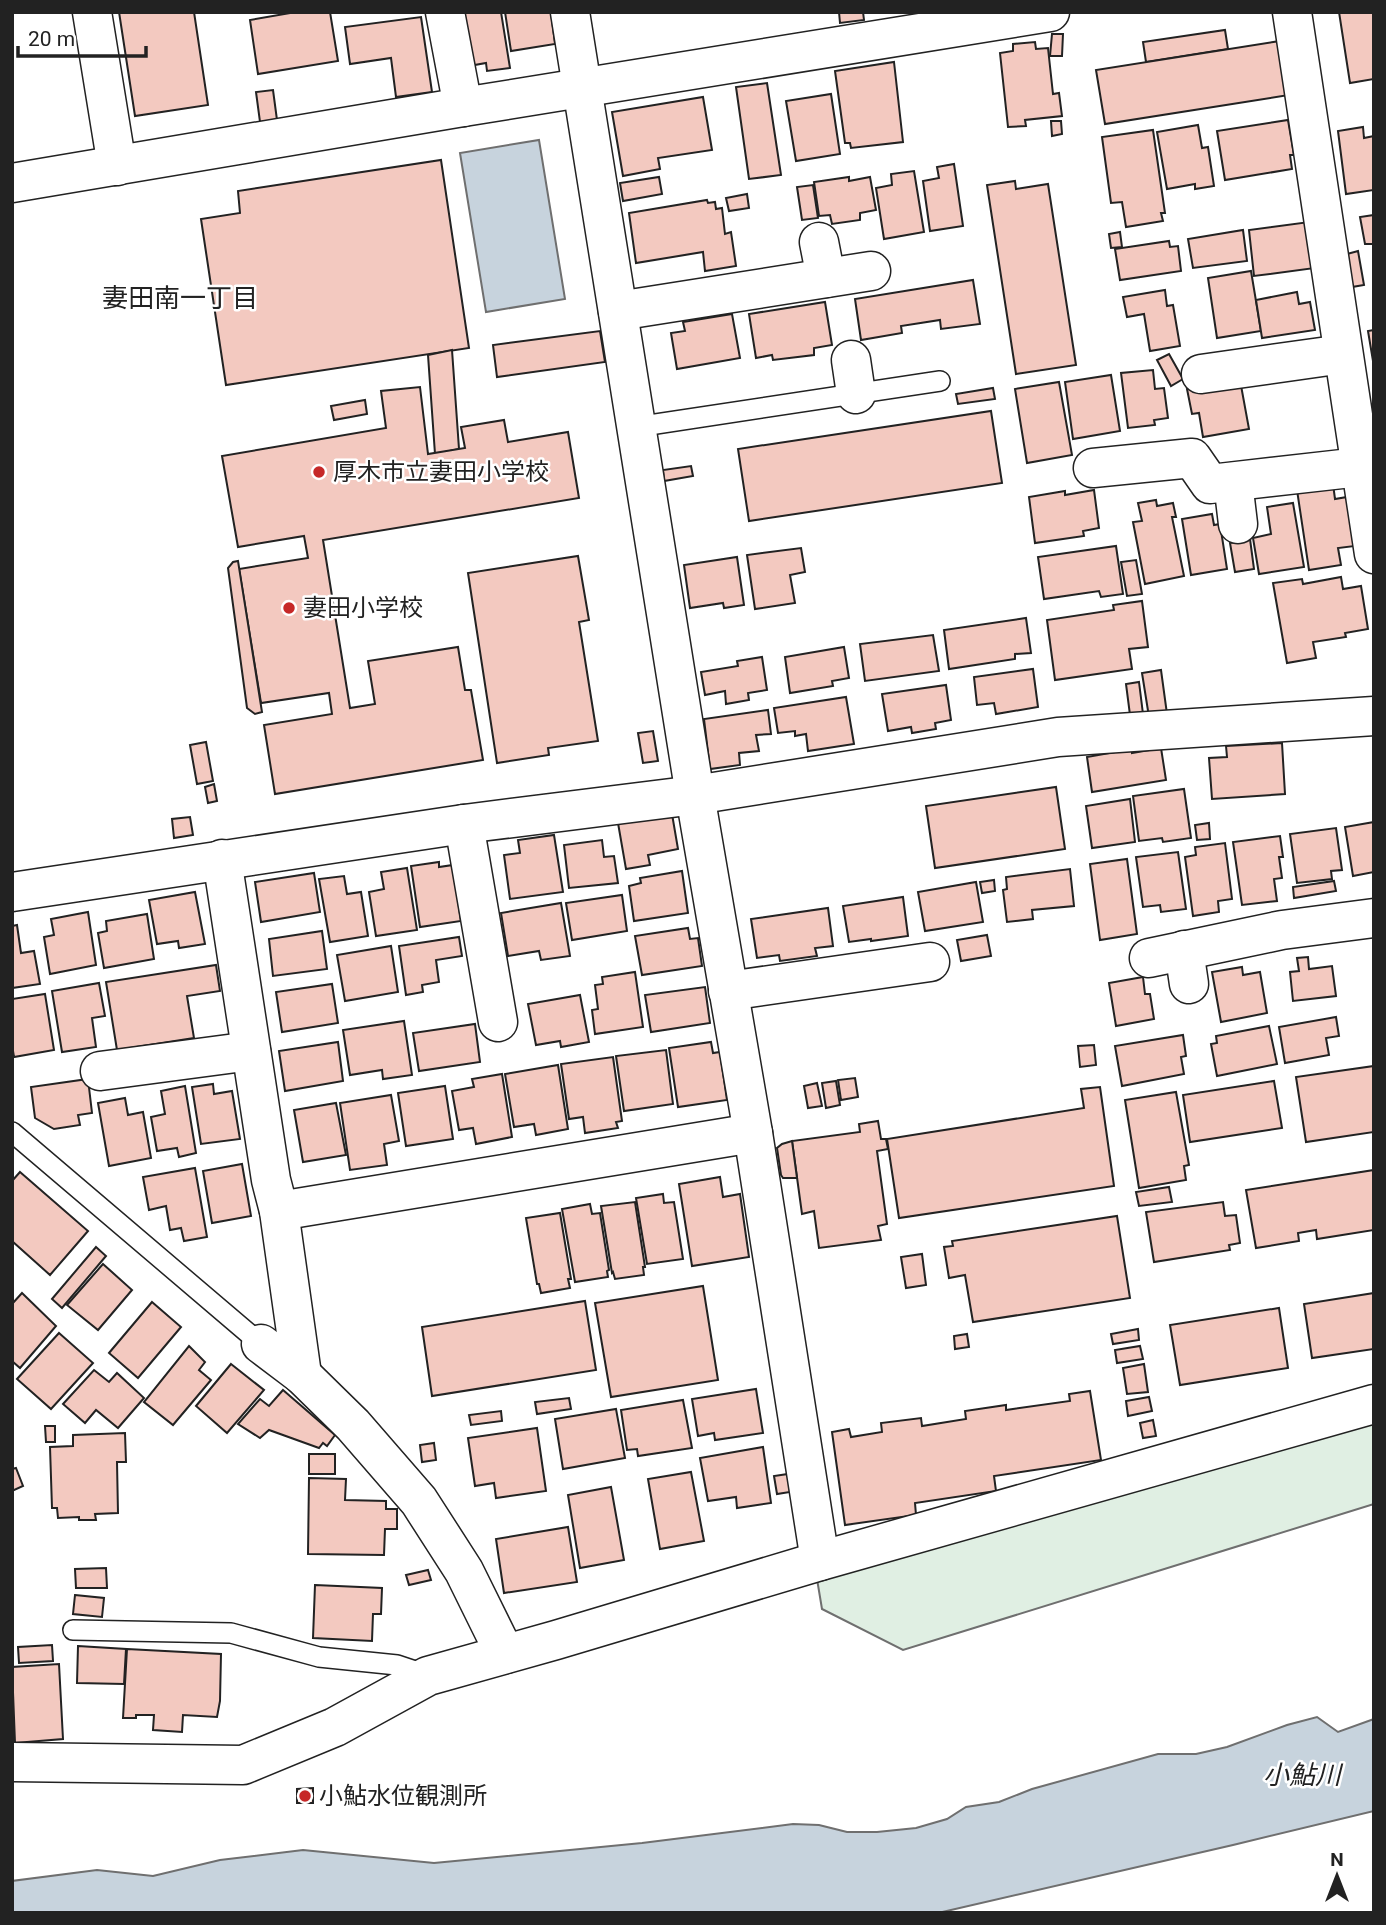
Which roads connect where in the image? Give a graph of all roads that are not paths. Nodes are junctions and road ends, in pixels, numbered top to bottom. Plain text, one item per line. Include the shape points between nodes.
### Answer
1 (92, 12) edge
2 (444, 12) edge
3 (570, 12) edge
4 (1049, 12) edge
5 (1292, 12) edge
6 (949, 20) edge
7 (583, 88) junction
8 (463, 107) junction
9 (117, 166) junction
10 (12, 183) edge
11 (871, 271) dead end
12 (618, 311) junction
13 (1343, 354) junction
14 (1201, 374) dead end
15 (940, 381) dead end
16 (1362, 392) edge
17 (636, 427) junction
18 (1360, 467) junction
19 (1093, 468) dead end
20 (1233, 482) junction
21 (1238, 524) dead end
22 (1374, 554) edge
23 (1374, 716) edge
24 (695, 795) junction
25 (464, 824) junction
26 (222, 859) junction
27 (12, 892) edge
28 (1374, 918) edge
29 (930, 962) dead end
30 (1174, 964) dead end
31 (728, 991) junction
32 (505, 998) dead end
33 (251, 1051) junction
34 (100, 1072) dead end
35 (12, 1132) edge
36 (754, 1133) junction
37 (279, 1211) junction
38 (261, 1344) joint
39 (302, 1375) junction
40 (1374, 1404) edge
41 (820, 1561) junction
42 (73, 1630) dead end
43 (505, 1654) junction
44 (428, 1676) junction
45 (12, 1762) edge

1 - 9 street
2 - 8 street
3 - 7 street
4 - 6 street
5 - 13 street
6 - 7 street
7 - 8 street
7 - 12 street
8 - 9 street
9 - 10 street
11 - 12 street via 823,260
12 - 17 street
13 - 14 street
13 - 16 street
15 - 17 lane via 854,377
16 - 18 street
17 - 24 street
18 - 20 street
18 - 22 street
19 - 20 street via 1192,458 1210,484
20 - 21 street
23 - 24 street via 1058,737
24 - 25 street
24 - 31 street
25 - 26 street
25 - 32 street
26 - 27 street
26 - 33 street
28 - 30 street via 1282,930
29 - 31 street
31 - 36 street
33 - 34 street
33 - 37 street
35 - 38 lane
36 - 37 street
36 - 41 street
37 - 39 street
38 - 39 street
39 - 43 street via 419,1501 464,1570
40 - 41 street
41 - 43 street
42 - 44 lane via 231,1633 319,1657 397,1665
43 - 44 street
44 - 45 street via 335,1727 243,1765

